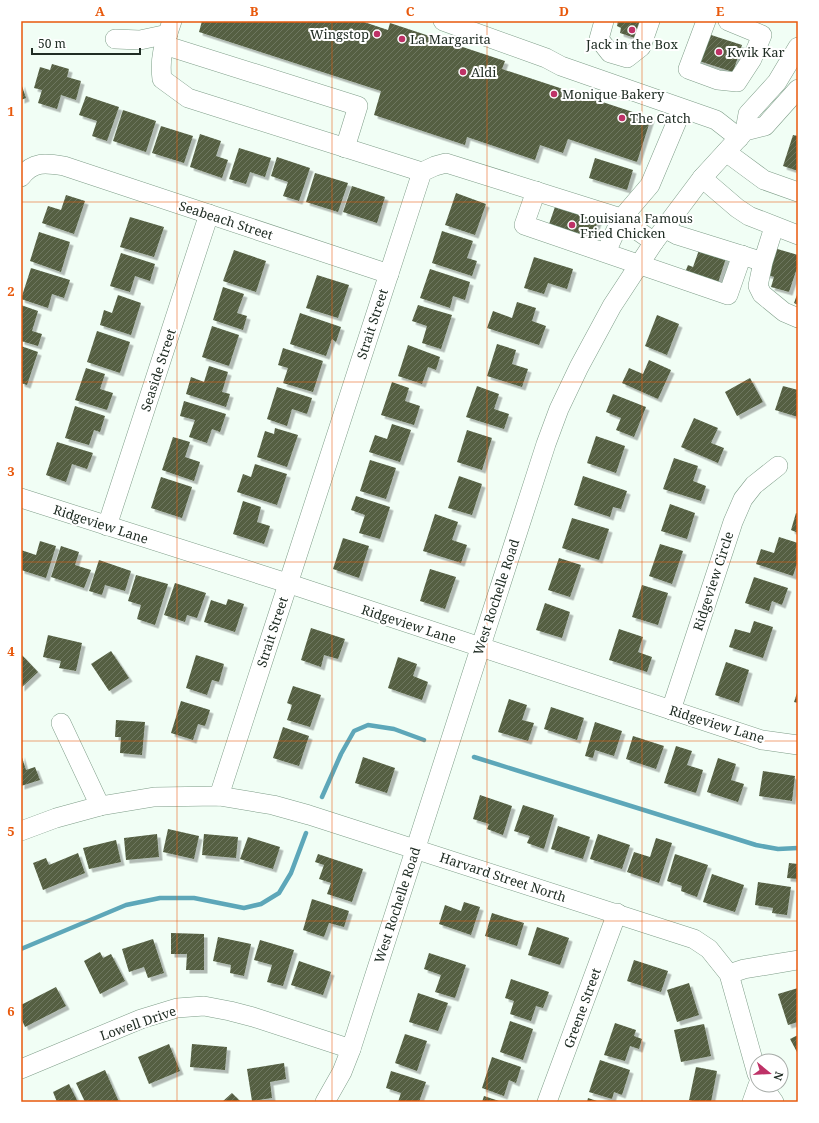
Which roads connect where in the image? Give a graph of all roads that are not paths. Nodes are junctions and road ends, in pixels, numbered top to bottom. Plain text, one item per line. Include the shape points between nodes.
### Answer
1 (443, 21) edge
2 (604, 21) edge
3 (650, 21) edge
4 (706, 21) edge
5 (728, 21) edge
6 (169, 29) edge
7 (115, 39) dead end
8 (798, 47) edge
9 (742, 75) junction
10 (798, 90) edge
11 (765, 95) junction
12 (682, 109) junction
13 (742, 135) junction
14 (345, 148) junction
15 (726, 152) junction
16 (422, 172) junction
17 (21, 177) edge
18 (702, 178) junction
19 (536, 191) junction
20 (798, 192) edge
21 (209, 214) junction
22 (621, 219) junction
23 (774, 227) junction
24 (659, 235) junction
25 (798, 235) edge
26 (606, 252) junction
27 (742, 256) junction
28 (763, 262) junction
29 (640, 263) junction
30 (389, 274) junction
31 (798, 318) edge
32 (778, 466) dead end
33 (21, 498) edge
34 (107, 526) junction
35 (287, 583) junction
36 (480, 647) junction
37 (671, 710) junction
38 (61, 723) dead end
39 (798, 745) edge
40 (219, 796) junction
41 (100, 806) junction
42 (21, 830) edge
43 (415, 849) junction
44 (617, 913) junction
45 (798, 960) edge
46 (729, 974) junction
47 (351, 1049) junction
48 (751, 1053) edge
49 (21, 1069) edge
50 (768, 1093) edge
51 (325, 1102) edge
52 (546, 1102) edge
53 (774, 1102) edge

1 - 12 street
2 - 3 street via 599,39 610,53 627,58 641,47
4 - 9 street via 688,69 718,80 737,82
5 - 9 street via 762,35
6 - 7 street via 140,40
6 - 14 street via 358,106
6 - 14 street via 160,66 162,79 188,98
8 - 11 street, West Rochelle Road via 777,82
9 - 11 street
10 - 13 street via 765,126
11 - 13 street, West Rochelle Road via 748,114
12 - 13 street via 716,120
12 - 22 street via 650,185
13 - 15 street, West Rochelle Road
14 - 16 street
15 - 18 street, West Rochelle Road
15 - 20 street via 764,180
16 - 19 street via 446,163
16 - 30 street, Strait Street
17 - 21 street, Seabeach Street via 33,166 64,166
18 - 23 street via 737,208
18 - 24 street, West Rochelle Road
19 - 22 street
19 - 26 street via 524,225
21 - 30 street, Seabeach Street
21 - 34 street, Seaside Street
22 - 24 street
22 - 26 street
23 - 25 street
23 - 28 street
24 - 27 street via 676,235
24 - 29 street, West Rochelle Road
26 - 29 street
27 - 28 street
27 - 29 street via 728,295
28 - 31 street via 758,286 762,294 784,312
29 - 36 street, West Rochelle Road via 612,306 559,409
30 - 35 street, Strait Street
32 - 37 street, Ridgeview Circle via 754,485 743,499 735,516
33 - 34 street, Ridgeview Lane
34 - 35 street, Ridgeview Lane
35 - 36 street, Ridgeview Lane
35 - 40 street, Strait Street
36 - 37 street, Ridgeview Lane
36 - 43 street, West Rochelle Road
37 - 39 street, Ridgeview Lane via 762,740
38 - 41 street
40 - 41 street, Harvard Street North via 154,797
40 - 43 street, Harvard Street North via 273,805
41 - 42 street, Harvard Street North
43 - 44 street, Harvard Street North
43 - 47 street, West Rochelle Road
44 - 46 street, Harvard Street North via 694,939 709,949
44 - 52 street, Greene Street
45 - 46 street
46 - 48 street, Harvard Street North
47 - 49 street, Lowell Drive via 253,1017 204,1006 177,1008 141,1019
47 - 51 street, West Rochelle Road via 342,1072
50 - 53 street

